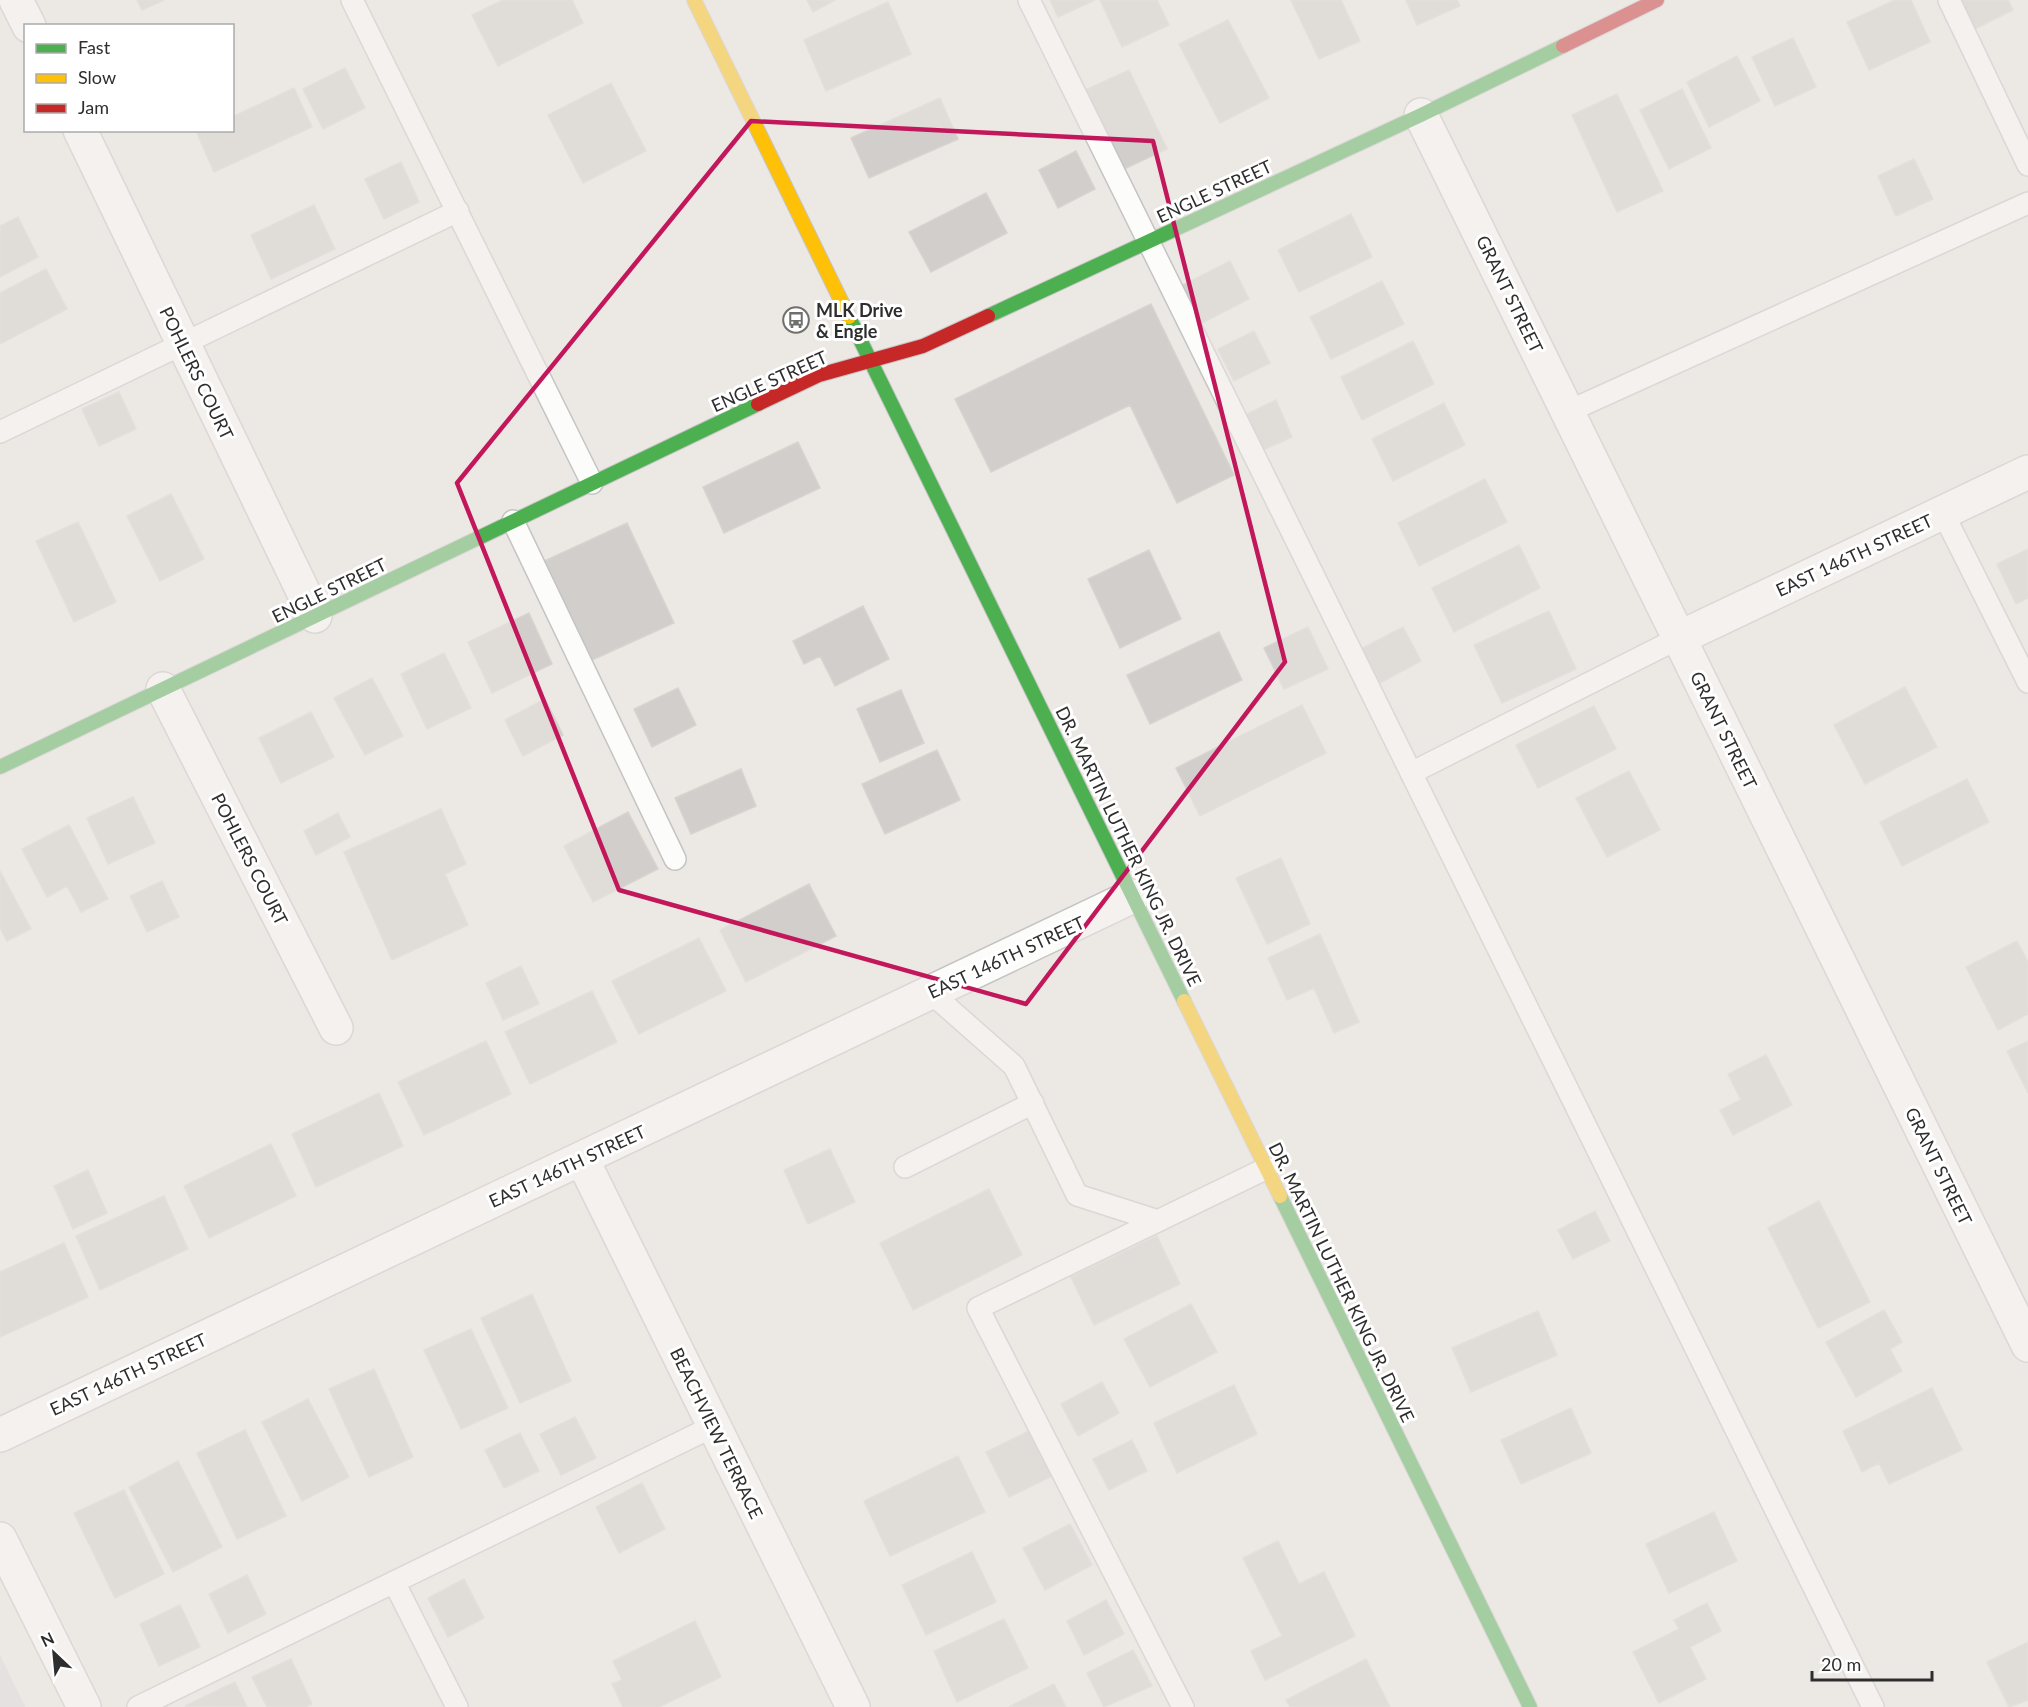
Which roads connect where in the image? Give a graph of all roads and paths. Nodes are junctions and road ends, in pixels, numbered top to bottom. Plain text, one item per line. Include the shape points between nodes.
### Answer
1 (16, 0) edge
2 (352, 0) edge
3 (694, 0) edge
4 (1029, 0) edge
5 (1657, 0) edge
6 (1948, 0) edge
7 (28, 24) edge
8 (1421, 115) junction
9 (81, 132) edge
10 (2028, 165) edge
11 (2028, 204) edge
12 (458, 212) junction
13 (1149, 241) junction
14 (183, 344) junction
15 (871, 360) junction
16 (1568, 412) junction
17 (0, 432) edge
18 (2028, 472) edge
19 (592, 483) junction
20 (1943, 513) junction
21 (513, 521) junction
22 (315, 616) junction
23 (1679, 638) junction
24 (2028, 682) edge
25 (163, 689) junction
26 (0, 767) edge
27 (1412, 773) junction
28 (675, 859) dead end
29 (1133, 896) junction
30 (930, 993) junction
31 (336, 1028) dead end
32 (1033, 1104) junction
33 (582, 1159) junction
34 (905, 1167) dead end
35 (1267, 1168) junction
36 (1158, 1221) junction
37 (2028, 1345) edge
38 (714, 1426) junction
39 (0, 1435) edge
40 (0, 1539) edge
41 (394, 1582) junction
42 (84, 1707) edge
43 (138, 1707) edge
44 (457, 1707) edge
45 (853, 1707) edge
46 (1183, 1707) edge
47 (1530, 1707) edge
48 (1873, 1707) edge

1 - 7 street
2 - 12 lane
3 - 15 street, DR. MARTIN LUTHER KING JR. DRIVE
4 - 13 lane
5 - 8 street, ENGLE STREET
6 - 10 lane
8 - 13 street, ENGLE STREET
8 - 16 street, GRANT STREET
9 - 14 street, POHLERS COURT
11 - 16 lane
12 - 14 lane
12 - 19 lane
13 - 15 street, ENGLE STREET via 923,346
13 - 27 lane
14 - 17 lane
14 - 22 street, POHLERS COURT
15 - 19 street, ENGLE STREET via 819,375
15 - 29 street, DR. MARTIN LUTHER KING JR. DRIVE
16 - 23 street, GRANT STREET
18 - 20 street, EAST 146TH STREET
19 - 21 street, ENGLE STREET
20 - 23 street, EAST 146TH STREET
20 - 24 lane
21 - 22 street, ENGLE STREET
21 - 28 lane
22 - 25 street, ENGLE STREET
23 - 27 lane
23 - 37 street, GRANT STREET
25 - 26 street, ENGLE STREET
25 - 31 street, POHLERS COURT
27 - 48 lane
29 - 30 street, EAST 146TH STREET
29 - 35 street, DR. MARTIN LUTHER KING JR. DRIVE
30 - 32 lane via 1014,1066
30 - 33 street, EAST 146TH STREET
32 - 34 lane
32 - 36 lane via 1077,1195
33 - 38 street, BEACHVIEW TERRACE
33 - 39 street, EAST 146TH STREET
35 - 36 lane
35 - 47 street, DR. MARTIN LUTHER KING JR. DRIVE
36 - 46 lane via 978,1308
38 - 41 lane
38 - 45 street, BEACHVIEW TERRACE
40 - 42 street
41 - 43 lane
41 - 44 lane

